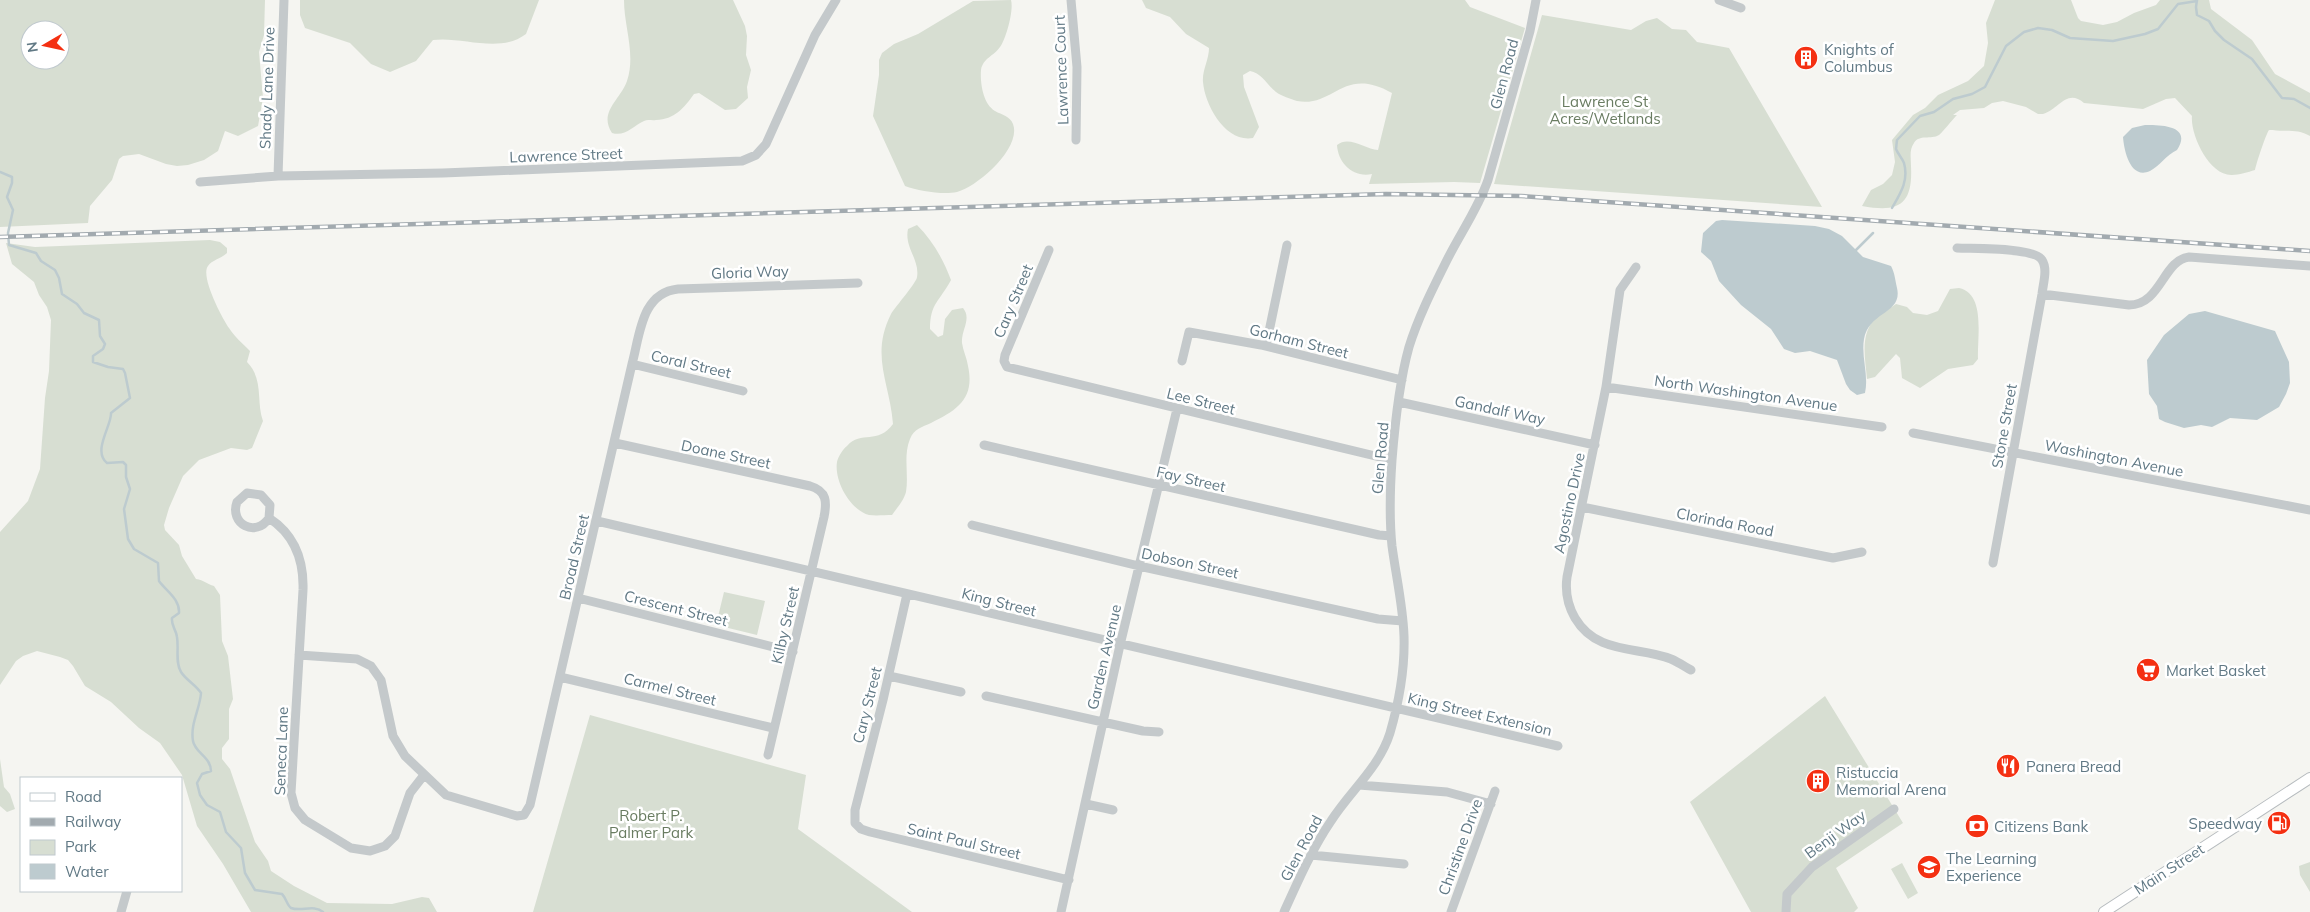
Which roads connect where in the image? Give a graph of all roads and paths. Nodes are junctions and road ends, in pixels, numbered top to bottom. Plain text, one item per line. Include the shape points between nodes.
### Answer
1 (284, 0) edge
2 (836, 0) edge
3 (1071, 0) edge
4 (1536, 0) edge
5 (1719, 0) edge
6 (1741, 8) dead end
7 (1076, 140) dead end
8 (278, 176) junction
9 (200, 182) dead end
10 (1287, 245) dead end
11 (1957, 248) dead end
12 (1049, 250) dead end
13 (2310, 266) edge
14 (1636, 267) dead end
15 (858, 282) dead end
16 (2042, 294) junction
17 (649, 305) joint
18 (1266, 346) junction
19 (1182, 361) dead end
20 (632, 364) junction
21 (1004, 364) joint
22 (1402, 380) junction
23 (1606, 387) junction
24 (743, 390) dead end
25 (1399, 402) junction
26 (1177, 409) junction
27 (1882, 427) dead end
28 (1913, 433) dead end
29 (615, 443) junction
30 (984, 445) dead end
31 (1595, 445) junction
32 (2013, 452) junction
33 (1392, 460) junction
34 (1158, 486) junction
35 (826, 500) joint
36 (1582, 508) junction
37 (2310, 510) edge
38 (269, 518) junction
39 (597, 521) junction
40 (972, 525) dead end
41 (1391, 536) junction
42 (1862, 552) dead end
43 (1993, 563) dead end
44 (1139, 566) junction
45 (812, 572) junction
46 (907, 594) junction
47 (578, 598) junction
48 (1403, 622) junction
49 (1120, 644) junction
50 (793, 652) junction
51 (299, 655) junction
52 (1691, 670) dead end
53 (889, 676) junction
54 (560, 677) junction
55 (961, 692) dead end
56 (986, 696) dead end
57 (1396, 708) junction
58 (1103, 723) junction
59 (773, 728) junction
60 (1159, 732) dead end
61 (1558, 746) dead end
62 (768, 755) dead end
63 (424, 775) junction
64 (2310, 778) edge
65 (1360, 785) junction
66 (1495, 791) dead end
67 (1086, 804) junction
68 (1491, 804) junction
69 (1894, 809) dead end
70 (1113, 810) dead end
71 (855, 823) joint
72 (1311, 855) junction
73 (1404, 864) dead end
74 (1069, 880) junction
75 (127, 892) edge
76 (122, 912) edge
77 (1061, 912) edge
78 (1284, 912) edge
79 (1451, 912) edge
80 (1786, 912) edge
81 (2104, 912) edge

1 - 8 street, Shady Lane Drive
2 - 8 street, Lawrence Street via 815,35 766,144 756,155 742,161 442,174
3 - 7 street, Lawrence Court via 1077,83
4 - 22 street, Glen Road via 1488,180 1420,320
5 - 6 street
8 - 9 street, Lawrence Street
10 - 18 street
11 - 16 street, Stone Street via 2038,256 2044,268
12 - 21 street, Cary Street
13 - 16 street via 2185,257 2179,260 2150,297 2139,304 2120,305
14 - 23 street, Agostino Drive via 1620,290
15 - 17 street, Gloria Way via 675,289 659,294
16 - 32 street, Stone Street
17 - 20 street, Broad Street
18 - 19 street, Gorham Street via 1189,332
18 - 22 street, Gorham Street
20 - 24 street, Coral Street
20 - 29 street, Broad Street
21 - 26 street, Lee Street
22 - 25 street, Glen Road
23 - 27 street, North Washington Avenue
23 - 31 street, Agostino Drive
25 - 31 street, Gandalf Way
25 - 33 street, Glen Road
26 - 33 street, Lee Street
26 - 34 street, Garden Avenue
28 - 32 street, Washington Avenue
29 - 35 street, Doane Street via 810,486 821,490
29 - 39 street, Broad Street
30 - 34 street, Fay Street
31 - 36 street, Agostino Drive
32 - 37 street, Washington Avenue
32 - 43 street, Stone Street
33 - 41 street, Glen Road
34 - 41 street, Fay Street
34 - 44 street, Garden Avenue
35 - 45 street, Kilby Street
36 - 42 street, Clorinda Road via 1833,558
36 - 52 street, Agostino Drive via 1566,584 1568,603 1578,623 1606,645 1668,658
38 - 38 street via 270,505 261,494 248,494 237,502 236,516 244,526 259,527
38 - 51 street, Seneca Lane via 288,535 301,561
39 - 45 street, King Street
39 - 47 street, Broad Street
40 - 44 street, Dobson Street
41 - 48 street, Glen Road
44 - 48 street, Dobson Street
44 - 49 street, Garden Avenue
45 - 46 street, King Street
45 - 50 street, Kilby Street
46 - 49 street, King Street
46 - 53 street, Cary Street
47 - 50 street, Crescent Street
47 - 54 street, Broad Street
48 - 57 street, Glen Road via 1402,667
49 - 57 street, King Street
49 - 58 street, Garden Avenue
50 - 59 street, Kilby Street
51 - 63 street via 357,659 371,666 381,680 397,744
51 - 63 street, Seneca Lane via 291,793 302,818 356,850 378,850 394,836 410,793
53 - 55 street
53 - 71 street, Cary Street via 855,810
54 - 59 street, Carmel Street
54 - 63 street, Broad Street via 530,805 524,815 450,797
56 - 58 street
57 - 61 street, King Street Extension
57 - 65 street, Glen Road via 1384,750
58 - 60 street
58 - 67 street, Garden Avenue
59 - 62 street, Kilby Street
64 - 81 main road, Main Street
65 - 68 street via 1447,792
65 - 72 street, Glen Road via 1331,820
66 - 68 street, Christine Drive
67 - 70 street
67 - 74 street, Garden Avenue
68 - 79 street, Christine Drive
69 - 80 street, Benji Way via 1812,867 1788,894
71 - 74 street, Saint Paul Street via 870,832
72 - 73 street
72 - 78 street, Glen Road
74 - 77 street, Garden Avenue
75 - 76 street

